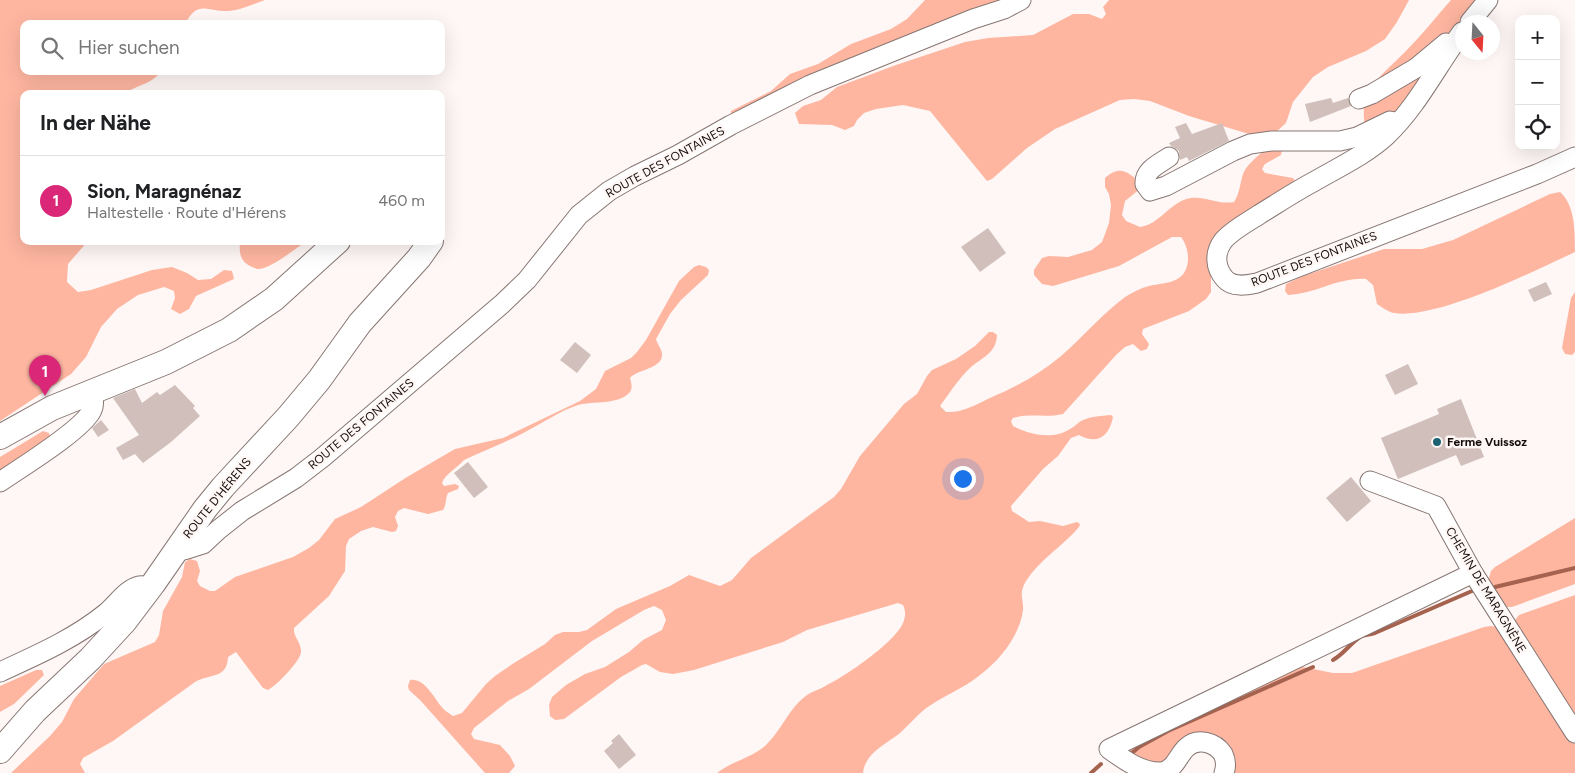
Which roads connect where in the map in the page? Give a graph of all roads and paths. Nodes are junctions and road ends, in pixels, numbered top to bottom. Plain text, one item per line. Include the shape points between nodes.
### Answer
1 (1021, 0) edge
2 (1488, 0) edge
3 (1476, 15) edge
4 (1455, 39) edge
5 (1455, 43) edge
6 (1359, 99) dead end
7 (1398, 123) junction
8 (1169, 157) dead end
9 (1575, 157) edge
10 (334, 245) edge
11 (429, 245) edge
12 (91, 392) junction
13 (0, 436) edge
14 (1370, 481) dead end
15 (0, 482) edge
16 (177, 549) junction
17 (1473, 573) junction
18 (150, 589) junction
19 (0, 672) edge
20 (1575, 733) edge
21 (0, 751) edge
22 (1224, 773) edge

1 - 16 street, ROUTE DES FONTAINES via 810,84 609,191 579,215 527,280 502,304 322,458 242,511 204,544
2 - 3 street
4 - 6 street via 1442,45 1416,68
5 - 7 street, ROUTE DES FONTAINES
7 - 8 street via 1392,121 1340,141 1250,144 1150,191 1145,184 1146,175
7 - 9 street, ROUTE DES FONTAINES via 1365,151 1227,237 1216,255 1224,278 1235,284 1257,283
10 - 12 main road via 274,299 230,330 166,362
11 - 16 main road, ROUTE D'HÉRENS via 364,318 288,417 223,487
12 - 13 main road
12 - 15 street via 94,401 88,418
14 - 17 street, CHEMIN DE MARAGNÈNE via 1436,506
16 - 18 main road, ROUTE D'HÉRENS
17 - 20 street, CHEMIN DE MARAGNÈNE
17 - 22 street via 1109,749 1132,766 1151,773 1170,768 1186,747 1209,742 1224,756
18 - 19 street via 139,586 75,635
18 - 21 main road, ROUTE D'HÉRENS via 104,644 53,692

